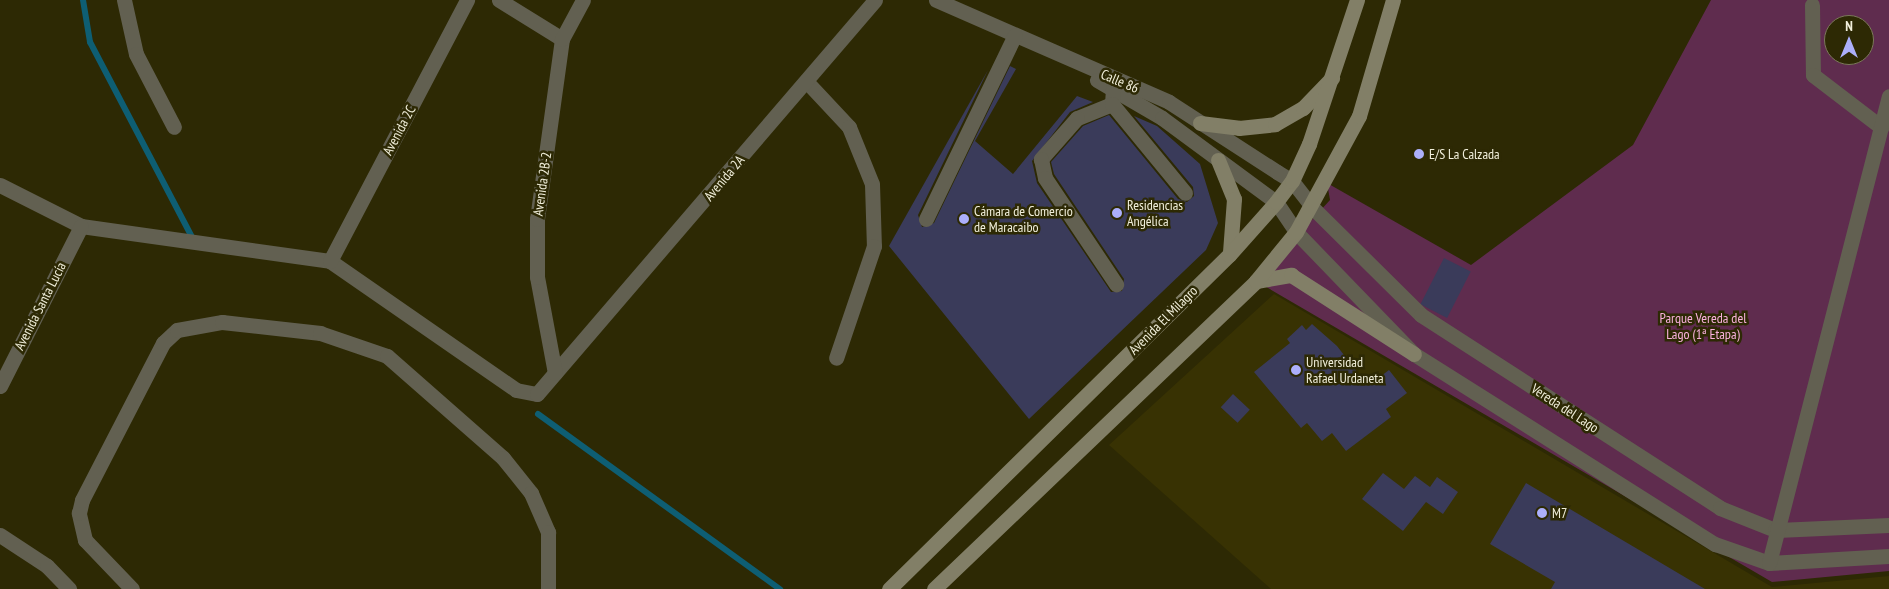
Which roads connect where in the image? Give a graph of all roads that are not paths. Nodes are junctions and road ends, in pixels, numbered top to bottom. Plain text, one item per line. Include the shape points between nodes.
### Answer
1 (124, 0) edge
2 (467, 0) edge
3 (499, 0) edge
4 (583, 0) edge
5 (875, 0) edge
6 (936, 0) edge
7 (1357, 0) edge
8 (1393, 0) edge
9 (1812, 5) dead end
10 (1015, 35) junction
11 (562, 40) junction
12 (1036, 44) junction
13 (1336, 73) junction
14 (806, 81) junction
15 (1889, 96) edge
16 (1112, 97) junction
17 (1200, 123) junction
18 (174, 127) dead end
19 (1881, 127) junction
20 (1218, 160) junction
21 (1292, 181) junction
22 (0, 185) edge
23 (1185, 193) dead end
24 (1276, 202) junction
25 (1312, 208) junction
26 (926, 218) dead end
27 (80, 226) junction
28 (1296, 232) junction
29 (1229, 254) junction
30 (330, 261) junction
31 (1256, 281) junction
32 (1116, 284) dead end
33 (1414, 354) junction
34 (836, 358) dead end
35 (555, 373) junction
36 (0, 386) edge
37 (1889, 525) edge
38 (1775, 530) junction
39 (0, 535) edge
40 (1889, 556) edge
41 (1769, 563) junction
42 (69, 589) edge
43 (132, 589) edge
44 (548, 589) edge
45 (889, 589) edge
46 (934, 589) edge

1 - 18 street via 136,54
2 - 30 street, Avenida 2C
3 - 11 street
4 - 11 street, Avenida 2B-2
5 - 14 street, Avenida 2A
6 - 10 street, Calle 86
7 - 13 main road, Avenida El Milagro
8 - 25 main road via 1359,116
9 - 19 street via 1813,75
10 - 12 street, Calle 86
10 - 26 street
11 - 35 street, Avenida 2B-2 via 535,251
12 - 16 street
12 - 17 street, Calle 86 via 1169,102
13 - 17 main road via 1303,108 1275,124 1239,128
13 - 21 main road, Avenida El Milagro
14 - 34 street via 849,127 872,184 874,246
14 - 35 street, Avenida 2A
15 - 19 street
16 - 20 street
16 - 23 street
16 - 32 street via 1077,118 1041,159 1045,178
17 - 21 street, Calle 86
19 - 38 street
20 - 24 street
20 - 29 main road via 1234,198
21 - 24 main road, Avenida El Milagro
21 - 25 street, Vereda del Lago
22 - 27 street
24 - 28 street
24 - 29 main road, Avenida El Milagro
25 - 28 main road
25 - 38 street, Vereda del Lago via 1421,315 1720,508
27 - 30 street
27 - 36 street, Avenida Santa Lucía
28 - 31 main road
28 - 33 street
29 - 45 main road, Avenida El Milagro
30 - 35 street, Avenida 2A via 516,390 537,394
31 - 33 main road via 1291,275
31 - 46 main road
33 - 41 street via 1715,544
37 - 38 street, Vereda del Lago
38 - 41 street
39 - 42 street via 47,566
40 - 41 street
43 - 44 street via 85,540 79,513 82,500 163,343 177,330 222,322 320,333 387,356 503,458 532,493 548,532

